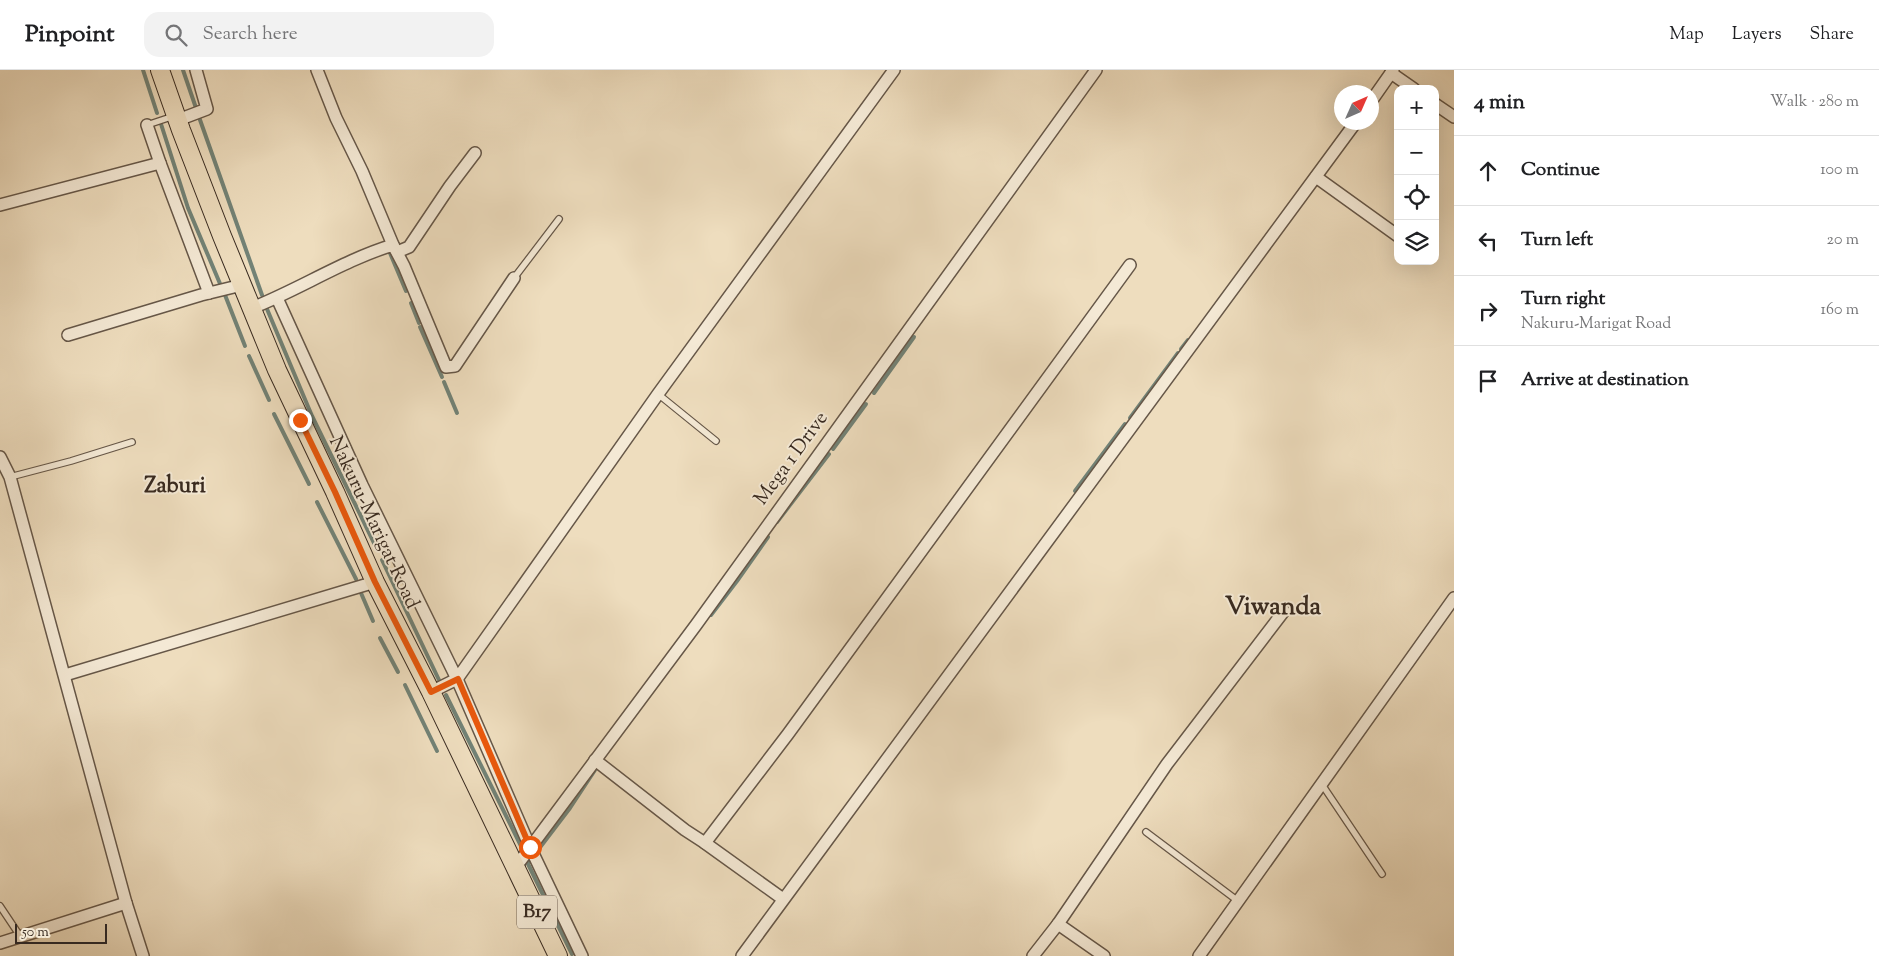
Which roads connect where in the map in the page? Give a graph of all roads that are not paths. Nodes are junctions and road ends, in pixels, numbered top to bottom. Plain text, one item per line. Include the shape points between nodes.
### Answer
1 (160, 70) edge
2 (196, 70) edge
3 (317, 70) edge
4 (894, 70) edge
5 (1096, 70) edge
6 (1392, 71) edge
7 (1409, 85) edge
8 (1379, 90) edge
9 (1439, 107) edge
10 (1454, 117) edge
11 (177, 118) junction
12 (148, 125) joint
13 (1350, 130) edge
14 (475, 153) dead end
15 (160, 163) junction
16 (1316, 177) junction
17 (0, 205) edge
18 (559, 219) dead end
19 (1394, 233) edge
20 (395, 248) junction
21 (1130, 264) dead end
22 (514, 278) joint
23 (242, 285) junction
24 (209, 293) junction
25 (277, 298) junction
26 (252, 308) junction
27 (68, 335) dead end
28 (658, 394) junction
29 (716, 441) dead end
30 (132, 442) dead end
31 (0, 459) edge
32 (10, 477) junction
33 (375, 582) junction
34 (1454, 598) edge
35 (1284, 611) dead end
36 (65, 675) junction
37 (458, 679) junction
38 (431, 692) junction
39 (595, 760) junction
40 (1322, 783) junction
41 (1146, 832) dead end
42 (706, 843) junction
43 (530, 847) junction
44 (515, 868) junction
45 (1382, 874) dead end
46 (783, 899) junction
47 (1238, 901) junction
48 (126, 903) junction
49 (0, 906) edge
50 (1058, 924) junction
51 (20, 936) junction
52 (0, 943) edge
53 (143, 956) edge
54 (558, 956) edge
55 (580, 956) edge
56 (742, 956) edge
57 (1033, 956) edge
58 (1104, 956) edge
59 (1199, 956) edge

1 - 11 main road, Nakuru-Marigat Road / B17
2 - 11 street via 207,109
3 - 20 street
4 - 28 street
5 - 39 street, Mega 1 Drive
6 - 7 street
6 - 8 street
9 - 10 street
11 - 12 lane
11 - 23 main road, Nakuru-Marigat Road / B17
12 - 15 street
13 - 16 street
14 - 20 street via 409,246
15 - 17 street
15 - 24 street
16 - 19 street
16 - 46 street
18 - 22 lane
20 - 22 street via 446,367 455,366
20 - 25 street via 370,252
21 - 42 street
23 - 24 street
23 - 26 main road, Nakuru-Marigat Road / B17
24 - 27 street
25 - 26 street
25 - 37 street via 362,486
26 - 33 main road, Nakuru-Marigat Road / B17 via 277,370
28 - 29 lane
28 - 37 street
30 - 32 lane
31 - 32 street
32 - 36 street
33 - 36 street
33 - 38 main road, Nakuru-Marigat Road / B17
34 - 40 street
35 - 50 street via 1167,764
36 - 48 street
37 - 38 street
37 - 43 street
38 - 44 main road, Nakuru-Marigat Road / B17
39 - 42 street
39 - 43 street, Mega 1 Drive
40 - 45 lane
40 - 47 street
41 - 47 lane
42 - 46 street
43 - 44 street, Mega 1 Drive
43 - 55 street
44 - 54 main road, Nakuru-Marigat Road / B17
46 - 56 street
47 - 59 street
48 - 51 street
48 - 53 street
49 - 51 lane
50 - 57 street
50 - 58 street
51 - 52 street

